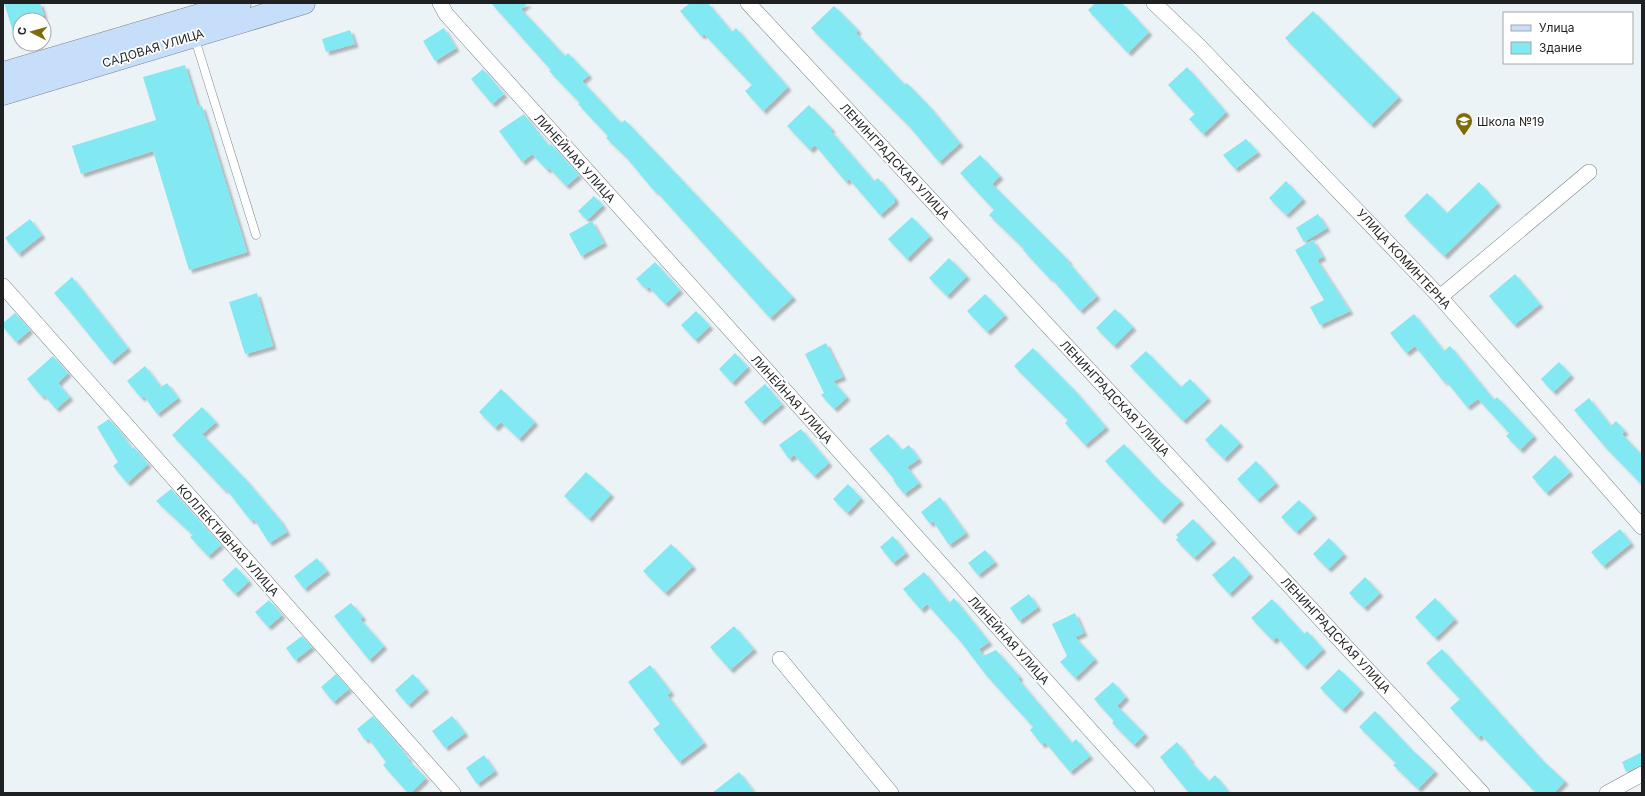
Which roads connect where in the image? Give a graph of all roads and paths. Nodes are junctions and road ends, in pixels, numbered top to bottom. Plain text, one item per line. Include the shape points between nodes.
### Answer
1 (240, 3) edge
2 (304, 3) edge
3 (440, 3) edge
4 (748, 3) edge
5 (1154, 3) edge
6 (193, 36) junction
7 (3, 73) edge
8 (3, 94) edge
9 (1589, 172) dead end
10 (256, 235) dead end
11 (3, 286) edge
12 (1440, 297) junction
13 (1642, 527) edge
14 (780, 659) dead end
15 (1642, 774) edge
16 (453, 793) edge
17 (891, 793) edge
18 (1147, 793) edge
19 (1482, 793) edge
20 (1607, 793) edge

1 - 7 street, САДОВАЯ УЛИЦА
2 - 6 street, САДОВАЯ УЛИЦА
3 - 18 street, ЛИНЕЙНАЯ УЛИЦА via 446,14
4 - 19 street, ЛЕНИНГРАДСКАЯ УЛИЦА
5 - 12 street, УЛИЦА КОМИНТЕРНА via 1199,46
6 - 8 street, САДОВАЯ УЛИЦА
6 - 10 lane
9 - 12 street
11 - 16 street, КОЛЛЕКТИВНАЯ УЛИЦА
12 - 13 street, УЛИЦА КОМИНТЕРНА
14 - 17 street
15 - 20 street

